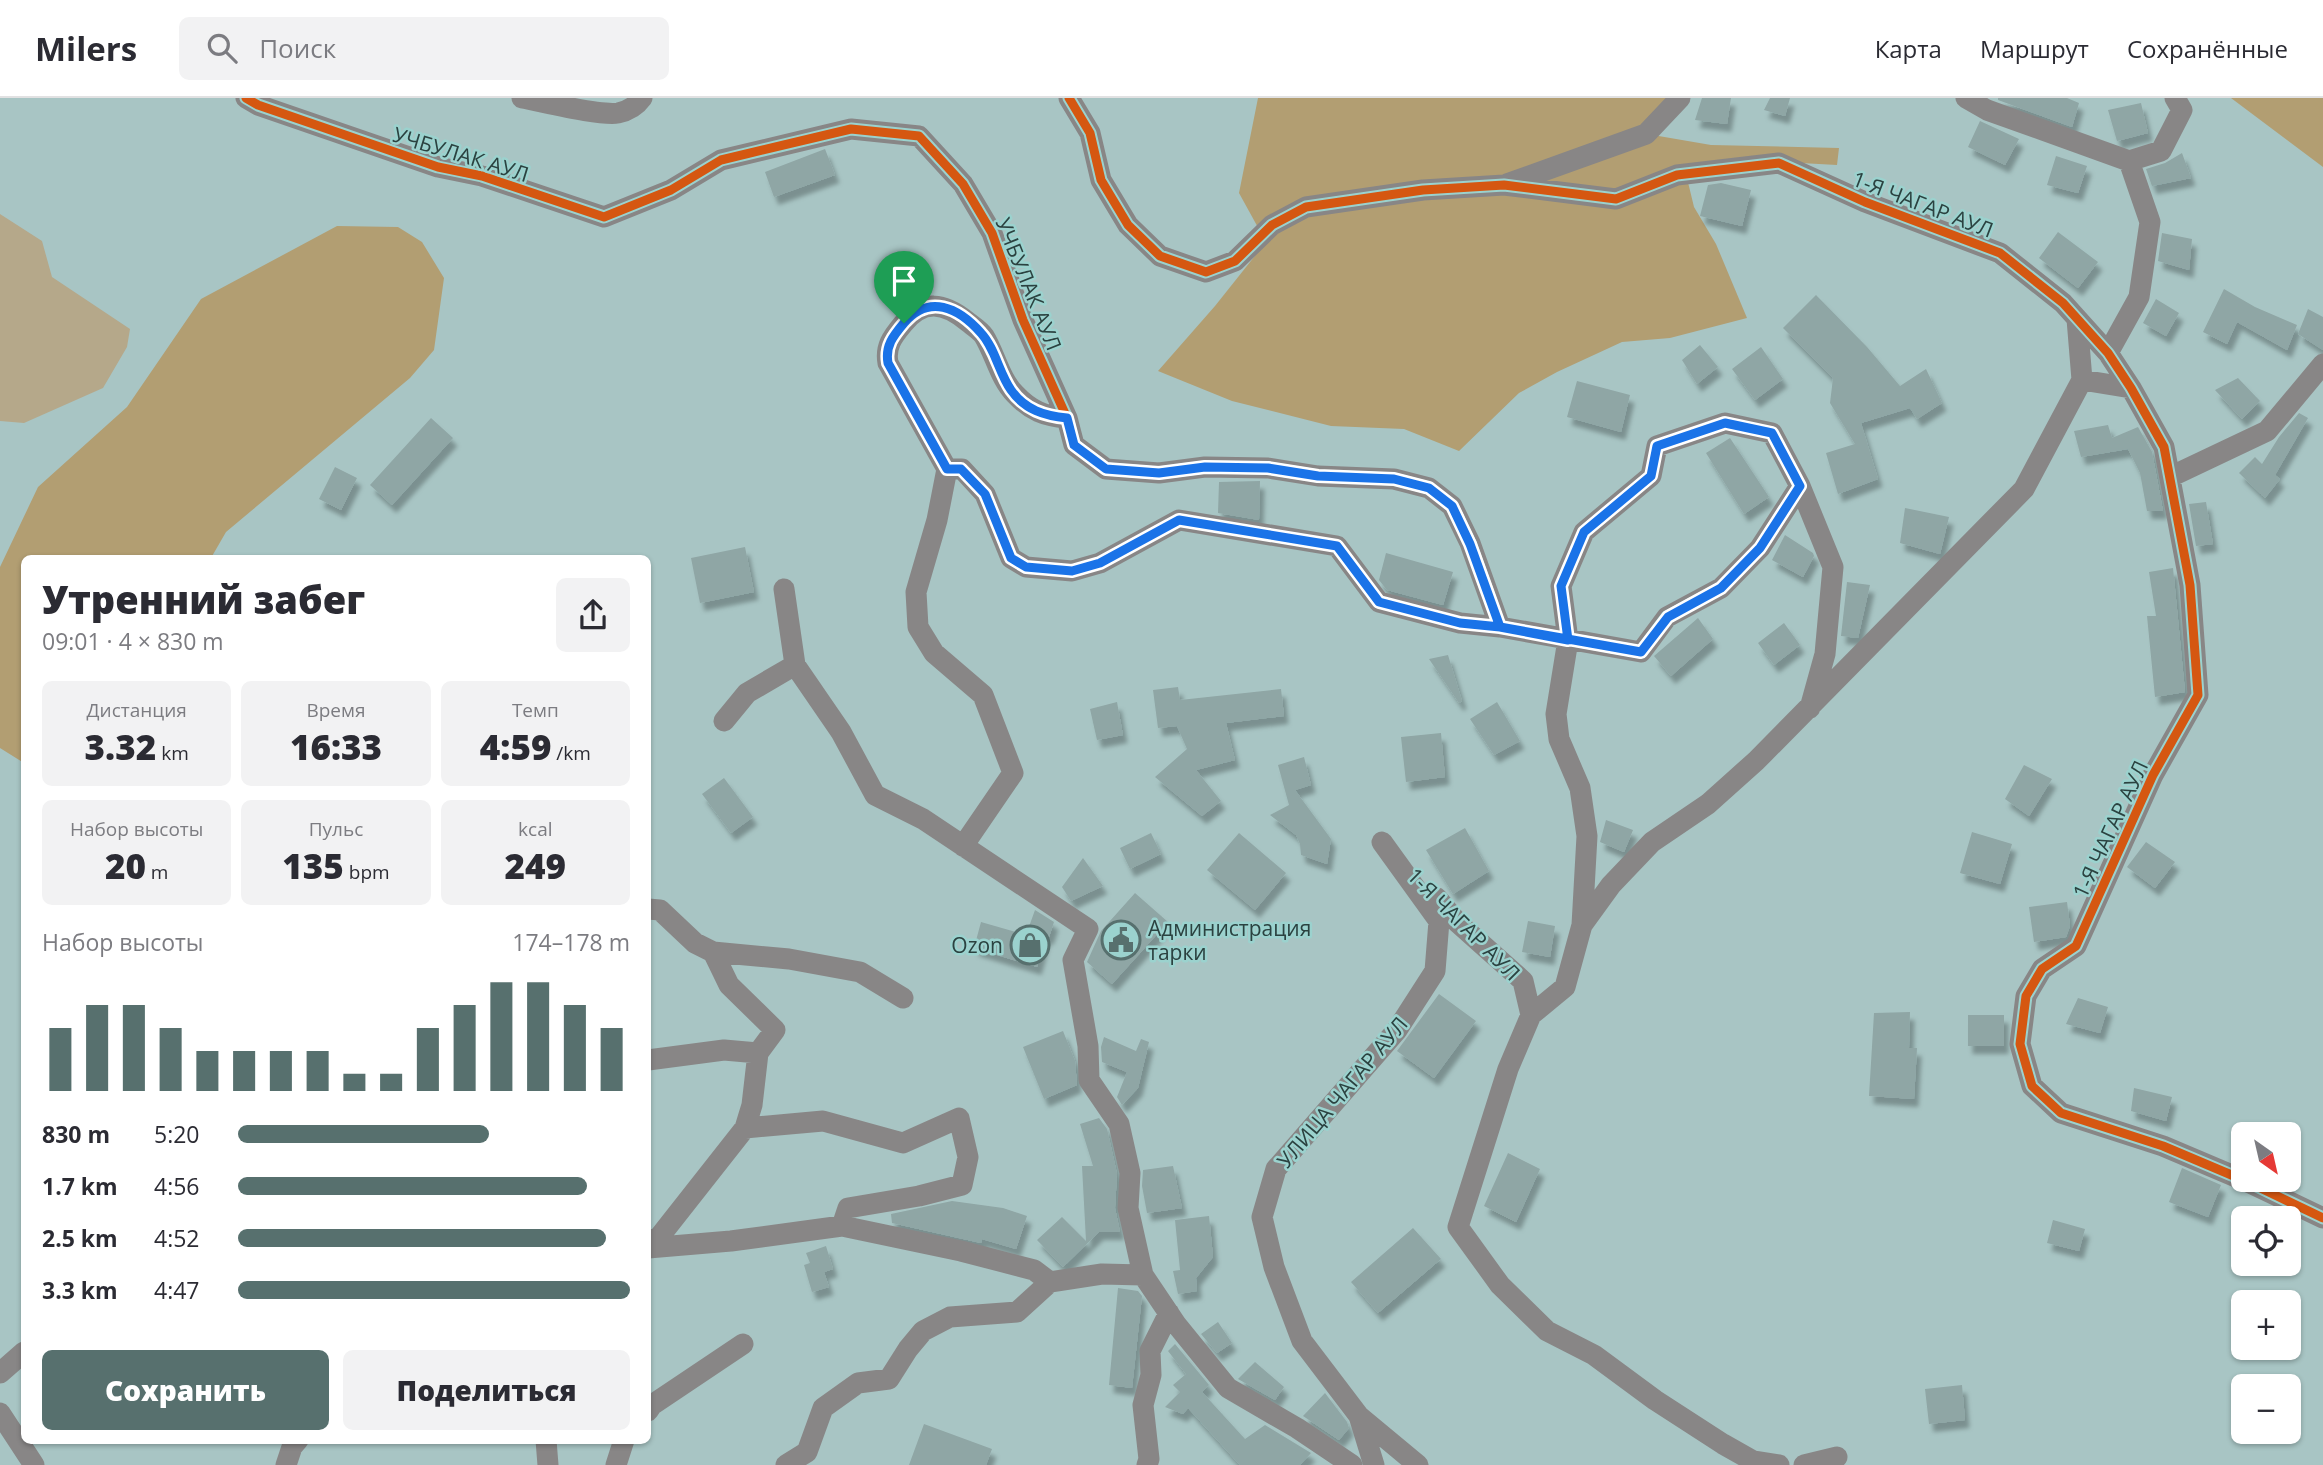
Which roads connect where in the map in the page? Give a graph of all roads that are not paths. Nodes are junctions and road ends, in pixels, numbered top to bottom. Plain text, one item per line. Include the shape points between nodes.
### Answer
1 (246, 98) edge
2 (522, 98) edge
3 (1069, 98) edge
4 (1680, 98) edge
5 (1966, 98) edge
6 (2175, 98) edge
7 (634, 104) edge
8 (2129, 161) junction
9 (1504, 185) junction
10 (2077, 318) junction
11 (2108, 353) junction
12 (2323, 364) edge
13 (2082, 380) junction
14 (2131, 387) junction
15 (1067, 418) junction
16 (947, 469) junction
17 (2170, 477) junction
18 (1800, 486) junction
19 (784, 589) dead end
20 (1500, 627) junction
21 (1568, 640) junction
22 (795, 665) junction
23 (1810, 708) junction
24 (723, 721) dead end
25 (1382, 842) joint
26 (963, 846) junction
27 (651, 909) edge
28 (1582, 925) junction
29 (713, 952) junction
30 (903, 998) dead end
31 (1531, 1015) junction
32 (758, 1053) junction
33 (651, 1060) edge
34 (745, 1128) junction
35 (2323, 1218) edge
36 (842, 1226) junction
37 (651, 1244) edge
38 (651, 1246) edge
39 (1143, 1275) junction
40 (1050, 1282) junction
41 (1169, 1313) junction
42 (743, 1344) dead end
43 (21, 1355) edge
44 (0, 1373) edge
45 (651, 1406) edge
46 (0, 1413) edge
47 (1359, 1416) junction
48 (295, 1444) edge
49 (546, 1444) edge
50 (623, 1444) edge
51 (1837, 1457) dead end
52 (1755, 1463) edge
53 (34, 1465) edge
54 (286, 1465) edge
55 (548, 1465) edge
56 (617, 1465) edge
57 (786, 1465) edge
58 (1147, 1465) edge
59 (1352, 1465) edge
60 (1374, 1465) edge
61 (1418, 1465) edge
62 (1779, 1465) edge
63 (1804, 1465) edge

1 - 15 street, УЧБУЛАК АУЛ via 438,167 482,176 604,217 671,190 721,160 851,129 919,136 963,184 992,233 1023,320
2 - 7 street via 611,113
3 - 9 street, 1-Я ЧАГАР АУЛ via 1090,133 1101,180 1128,225 1160,256 1206,272 1235,261 1272,225 1306,207 1423,190
4 - 9 street via 1646,134
5 - 8 street via 1987,110
6 - 8 street via 2182,110 2161,151
8 - 11 street via 2150,222 2139,297
9 - 10 street, 1-Я ЧАГАР АУЛ via 1616,199 1677,175 1779,163 1865,202 2000,253
10 - 11 street, 1-Я ЧАГАР АУЛ
10 - 13 street
11 - 14 street, 1-Я ЧАГАР АУЛ
12 - 17 street via 2267,431
13 - 14 street
13 - 23 street via 2024,489
14 - 17 street, 1-Я ЧАГАР АУЛ via 2164,447
15 - 16 street via 1037,413 1018,397 982,334 962,317 941,306 920,309 889,344 886,354
15 - 20 street, УЧБУЛАК АУЛ via 1074,445 1106,469 1159,473 1205,467 1268,468 1318,476 1394,479 1429,488 1452,506
16 - 20 street via 961,469 985,494 1011,558 1026,567 1072,571 1100,563 1179,520 1337,546 1379,602 1460,623
16 - 26 street via 916,593 918,627 934,653 983,695 1013,772
17 - 35 street, 1-Я ЧАГАР АУЛ via 2190,584 2197,695 2153,775 2076,946 2042,969 2025,996 2020,1044 2032,1086 2061,1113 2162,1146
18 - 21 street via 1760,548 1721,588 1668,617 1641,652
18 - 21 street via 1772,433 1725,423 1657,446 1651,476 1584,532 1561,586
18 - 23 street via 1833,567 1825,654
19 - 22 street
20 - 21 street
21 - 28 street via 1556,714 1559,739 1580,788 1587,836
22 - 24 street via 747,693
22 - 26 street via 841,732 875,795
23 - 28 street via 1708,804 1652,842 1611,885
25 - 31 street, 1-Я ЧАГАР АУЛ via 1458,923 1523,981
25 - 47 street, УЛИЦА ЧАГАР АУЛ via 1439,921 1435,971 1397,1030 1276,1169 1262,1217 1274,1267 1302,1341
26 - 39 street via 1088,929 1073,960 1088,1046 1088,1080 1119,1124 1130,1173 1128,1208
27 - 29 street via 660,910 695,943
28 - 31 street via 1565,987
29 - 30 street via 860,972
29 - 32 street via 729,985 775,1030
31 - 52 street via 1508,1069 1458,1227 1500,1285 1547,1331 1594,1354
32 - 33 street via 724,1050
32 - 34 street
34 - 36 street via 823,1121 904,1143 959,1118 968,1157 962,1185 848,1208
34 - 37 street
36 - 38 street
36 - 40 street via 1034,1270
39 - 40 street via 1102,1274
39 - 41 street
40 - 57 street via 1017,1312 950,1317 923,1331 890,1379 858,1383 823,1408 807,1452
41 - 58 street via 1150,1351 1151,1375 1143,1405
41 - 59 street via 1228,1388
42 - 45 street
43 - 44 street
46 - 53 street
47 - 60 street, УЛИЦА ЧАГАР АУЛ
47 - 61 street
48 - 54 street
49 - 55 street
50 - 56 street
51 - 63 street
52 - 62 street

